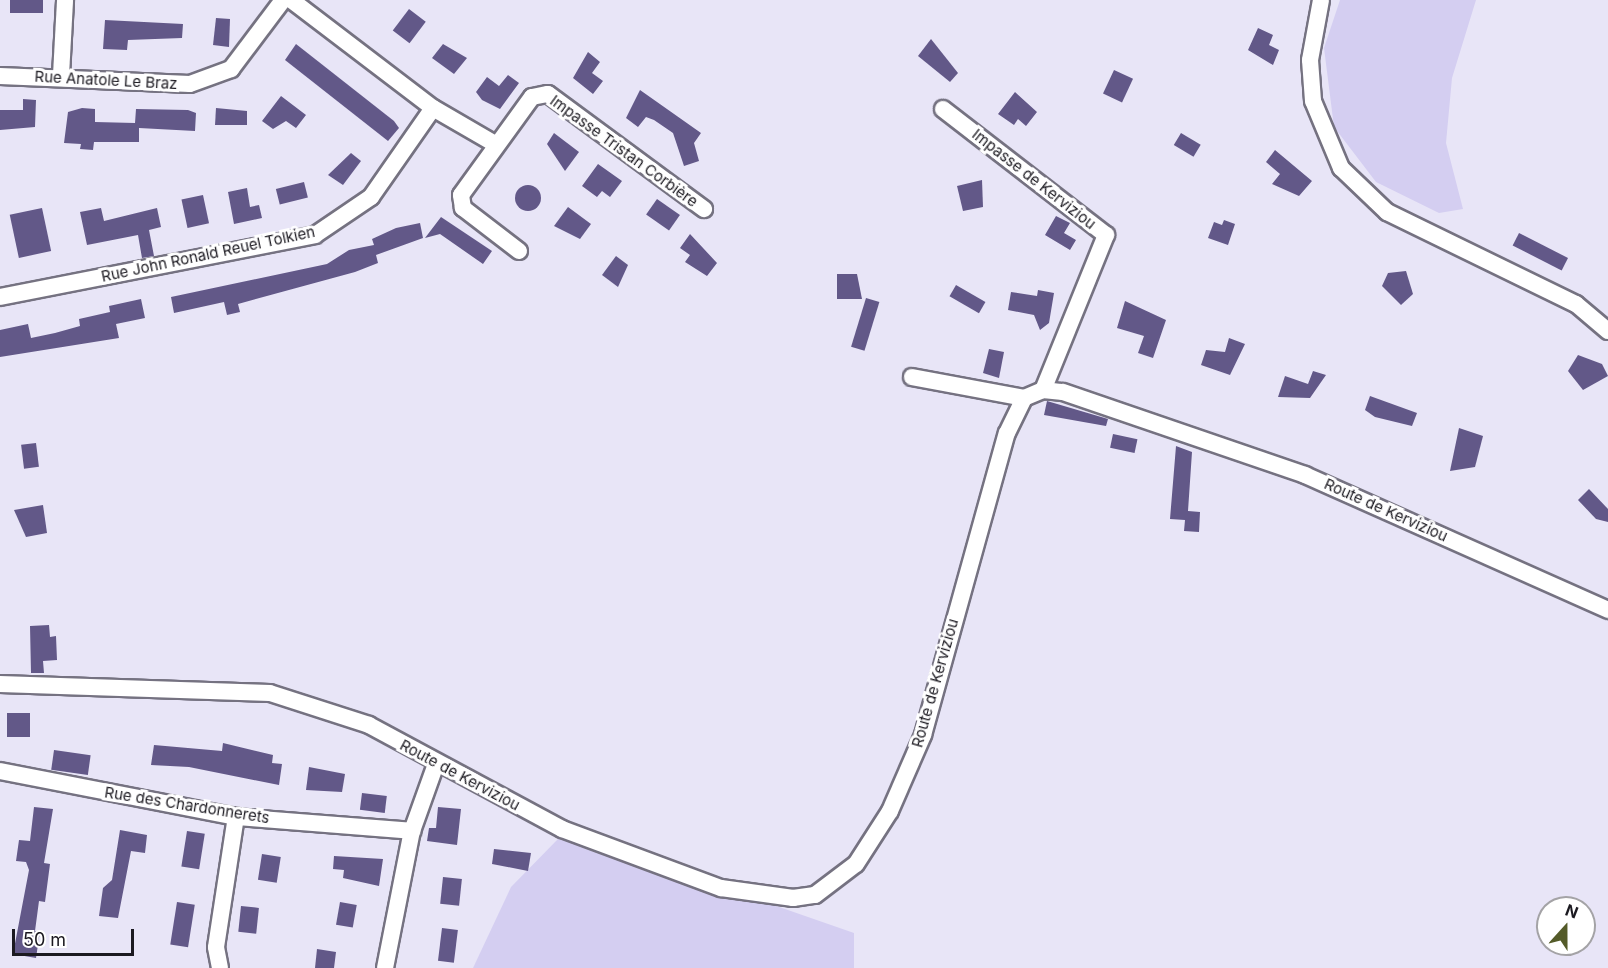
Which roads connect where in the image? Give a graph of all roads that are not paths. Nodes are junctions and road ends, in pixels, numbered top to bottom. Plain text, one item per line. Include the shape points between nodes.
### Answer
1 (65, 0) edge
2 (283, 0) edge
3 (291, 0) edge
4 (1321, 0) edge
5 (61, 75) junction
6 (0, 76) edge
7 (433, 108) junction
8 (942, 109) dead end
9 (495, 144) junction
10 (704, 209) dead end
11 (519, 251) dead end
12 (0, 297) edge
13 (1608, 331) edge
14 (912, 377) dead end
15 (1043, 390) junction
16 (1024, 398) junction
17 (1608, 610) edge
18 (0, 684) edge
19 (436, 764) junction
20 (0, 771) edge
21 (236, 817) junction
22 (412, 831) junction
23 (220, 968) edge
24 (385, 968) edge

1 - 5 street
2 - 5 street, Rue Anatole Le Braz via 231,69 190,84
3 - 7 street
4 - 13 street via 1310,60 1313,101 1341,168 1387,212 1576,303
5 - 6 street, Rue Anatole Le Braz
7 - 9 street
7 - 12 street, Rue John Ronald Reuel Tolkien via 371,197 315,235
8 - 15 street, Impasse de Kerviziou via 1106,235
9 - 10 street, Impasse Tristan Corbière via 532,97 548,94
9 - 11 street, Impasse Tristan Corbière via 461,195 463,208
14 - 16 street
15 - 16 street
15 - 17 street, Route de Kerviziou via 1173,428 1316,479
16 - 19 street, Route de Kerviziou via 999,456 924,735 890,811 856,864 815,895 793,898 721,888 562,829
18 - 19 street, Route de Kerviziou via 270,693 369,725
19 - 22 street
20 - 21 street, Rue des Chardonnerets
21 - 22 street, Rue des Chardonnerets
21 - 23 street via 216,947
22 - 24 street

